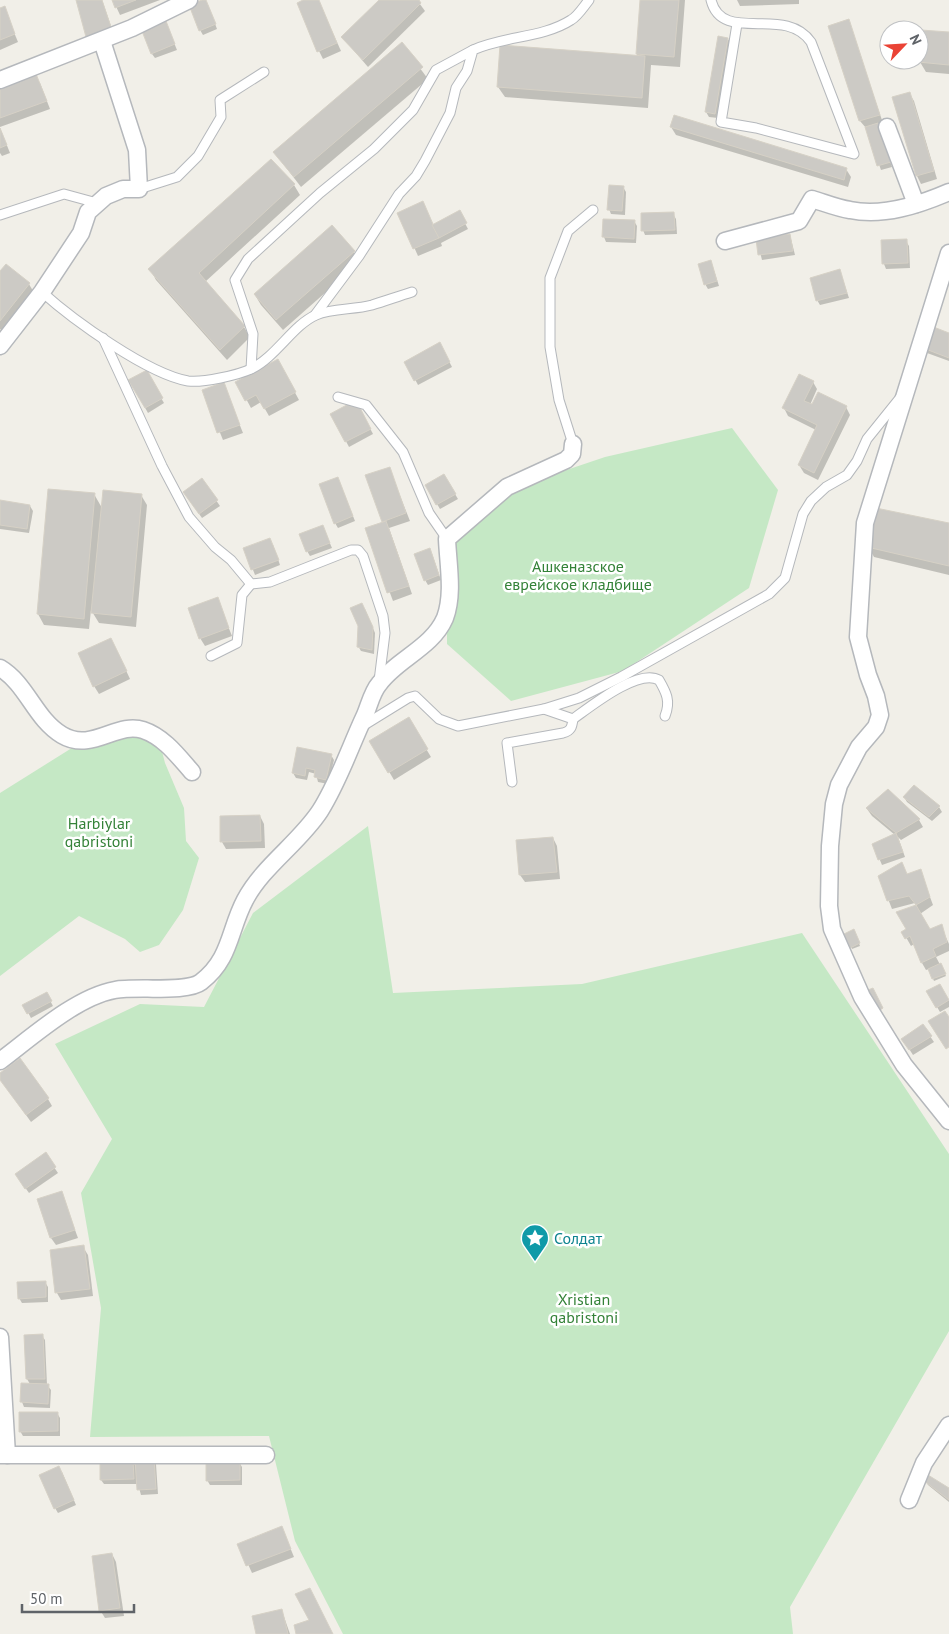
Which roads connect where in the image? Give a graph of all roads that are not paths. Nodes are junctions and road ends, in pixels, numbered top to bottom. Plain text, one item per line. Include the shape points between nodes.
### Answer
1 (590, 0) edge
2 (711, 0) edge
3 (184, 1) edge
4 (737, 24) junction
5 (102, 41) junction
6 (473, 50) junction
7 (264, 72) dead end
8 (0, 80) edge
9 (887, 126) dead end
10 (139, 188) junction
11 (949, 192) edge
12 (97, 204) junction
13 (916, 204) junction
14 (593, 210) dead end
15 (0, 215) edge
16 (725, 241) dead end
17 (949, 253) edge
18 (42, 292) junction
19 (412, 292) dead end
20 (315, 315) junction
21 (103, 338) junction
22 (0, 346) edge
23 (251, 369) junction
24 (908, 387) junction
25 (338, 397) dead end
26 (573, 444) joint
27 (447, 539) junction
28 (251, 584) junction
29 (212, 656) dead end
30 (0, 668) edge
31 (378, 684) junction
32 (544, 709) junction
33 (665, 716) dead end
34 (573, 719) junction
35 (359, 729) junction
36 (192, 772) dead end
37 (512, 782) dead end
38 (0, 1061) edge
39 (949, 1120) edge
40 (0, 1337) edge
41 (949, 1425) edge
42 (3, 1455) edge
43 (266, 1455) dead end
44 (909, 1500) dead end

1 - 6 lane via 572,20 545,31 492,42
2 - 4 lane via 721,18
3 - 5 street
4 - 4 lane via 789,25 804,32 811,42 854,154 721,122
5 - 8 street
5 - 10 street via 137,150
6 - 20 lane via 456,88 450,113 425,161
6 - 23 lane via 436,70 413,110 374,149 320,193 248,260 235,280 252,334
7 - 10 lane via 220,100 221,117 198,156 177,177
9 - 13 street
10 - 12 street via 123,189
11 - 13 street
12 - 15 lane via 64,194
12 - 18 street via 88,212 81,233
13 - 16 street via 880,212 851,211 812,199 799,221
14 - 26 lane via 568,231 550,278 550,346 559,400
17 - 24 street
18 - 21 lane
18 - 22 street
19 - 20 lane via 372,305
20 - 23 lane
21 - 23 lane via 166,374 189,381 214,379
21 - 28 lane via 162,466 189,516
24 - 32 lane via 867,439 847,475 826,487 811,501 803,514 791,565 785,578 769,594 621,678 579,698
24 - 39 street via 865,523 858,637 880,715 876,727 859,747 839,786 834,804 829,906 832,929 862,997 904,1065
25 - 27 lane via 366,405 403,452 429,513
26 - 27 street via 572,454 566,460 507,487
27 - 31 street via 450,592 446,615 439,629
28 - 29 lane via 242,595 237,643
28 - 31 lane via 270,582 358,550 363,556 383,616 385,634
30 - 36 street via 12,675 50,725 63,736 88,741 132,728 144,730 166,743
31 - 35 street
32 - 34 lane
32 - 35 lane via 458,726 439,719 414,696
33 - 34 lane via 669,707 667,694 659,680 644,677 606,695
34 - 37 lane via 569,732 507,743
35 - 38 street via 320,811 298,840 254,885 223,956 210,975 199,984 186,987 115,990 94,997
40 - 42 street
41 - 44 street via 924,1463
42 - 43 street

